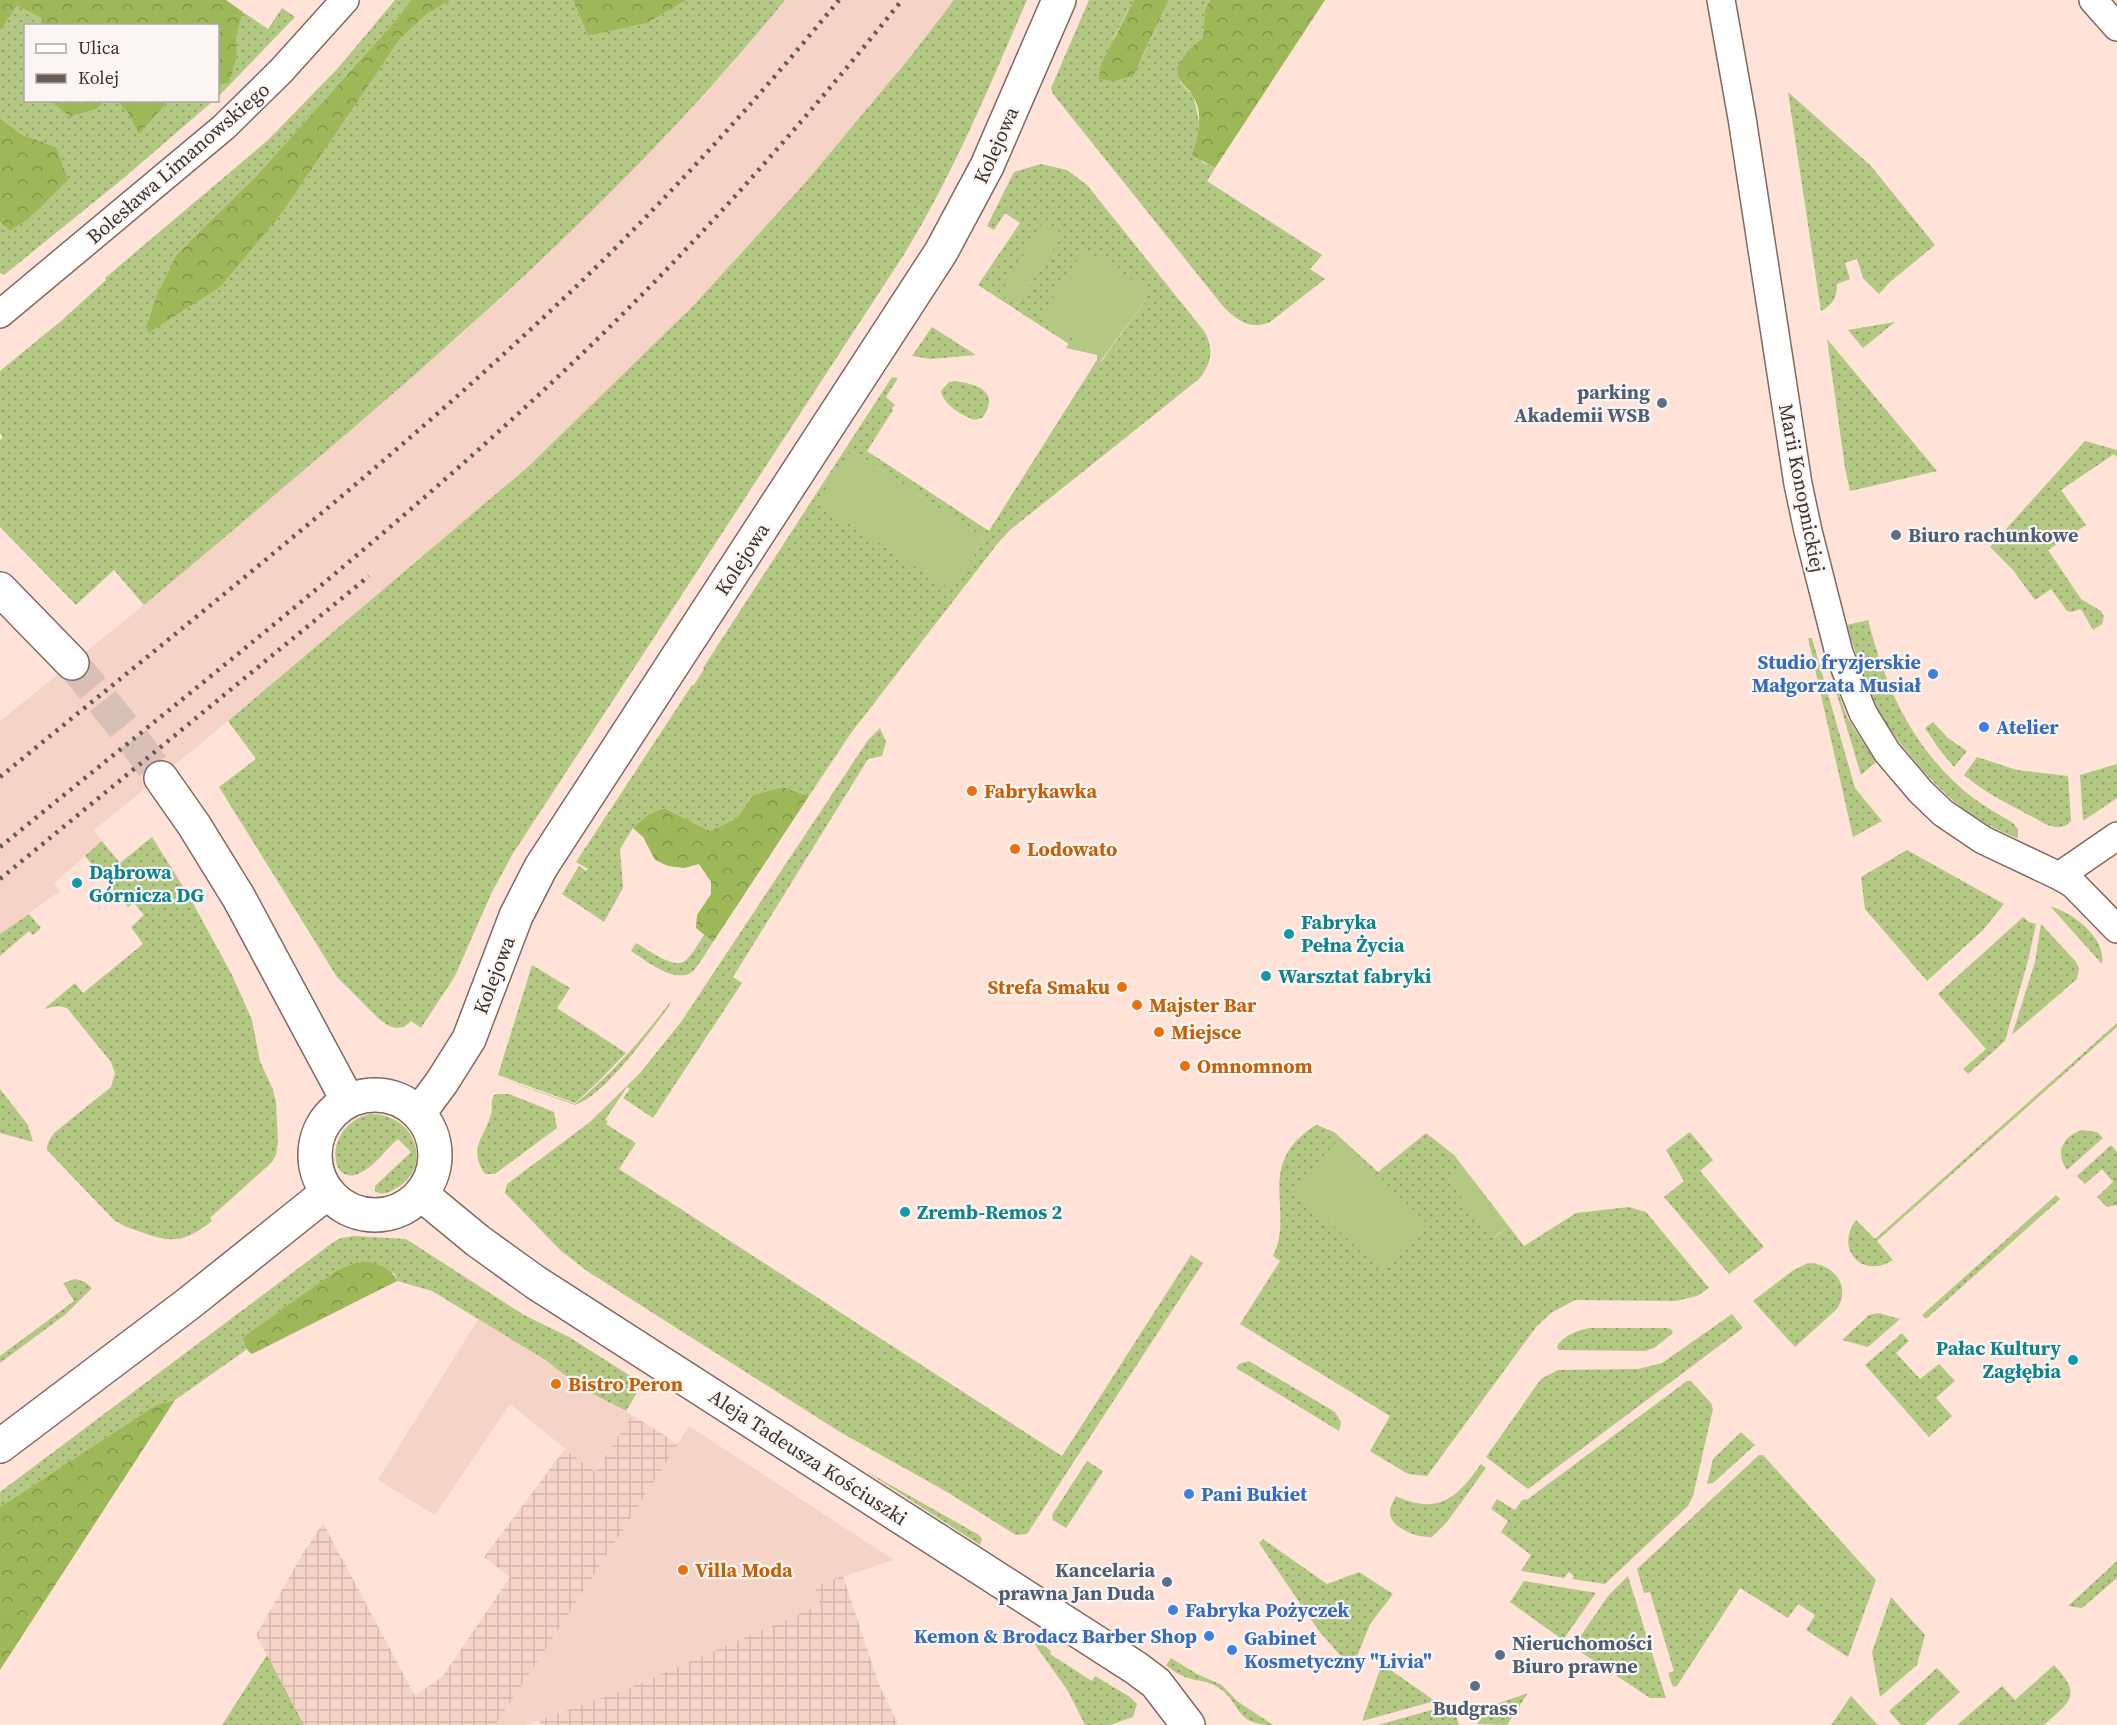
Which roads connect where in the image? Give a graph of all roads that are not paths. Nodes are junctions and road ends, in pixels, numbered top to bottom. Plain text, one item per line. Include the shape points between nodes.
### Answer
1 (345, 0) edge
2 (1059, 0) edge
3 (1721, 0) edge
4 (2093, 0) edge
5 (2117, 27) edge
6 (0, 314) edge
7 (0, 589) edge
8 (72, 663) tunnel mouth
9 (161, 778) tunnel mouth
10 (2117, 836) edge
11 (2059, 876) junction
12 (2117, 929) edge
13 (348, 1101) junction
14 (419, 1113) junction
15 (328, 1192) junction
16 (421, 1194) junction
17 (0, 1446) edge
18 (1188, 1725) edge

1 - 6 street, Bolesława Limanowskiego via 281,72 224,127
2 - 14 street, Kolejowa via 987,166 941,252 541,867 516,916 469,1039
3 - 11 street, Marii Konopnickiej via 1798,484 1829,618 1855,697 1887,752 1943,813 1991,845
4 - 5 street
7 - 8 street
9 - 13 street via 239,898
10 - 11 street
11 - 12 street, Marii Konopnickiej via 2084,894
13 - 14 street via 370,1094 390,1096
13 - 15 street via 323,1124 315,1148 318,1173
14 - 16 street via 431,1131 436,1149 432,1178
15 - 16 street via 351,1210 376,1215 401,1209
15 - 17 street
16 - 18 street, Aleja Tadeusza Kościuszki via 535,1282 1136,1668 1156,1683

